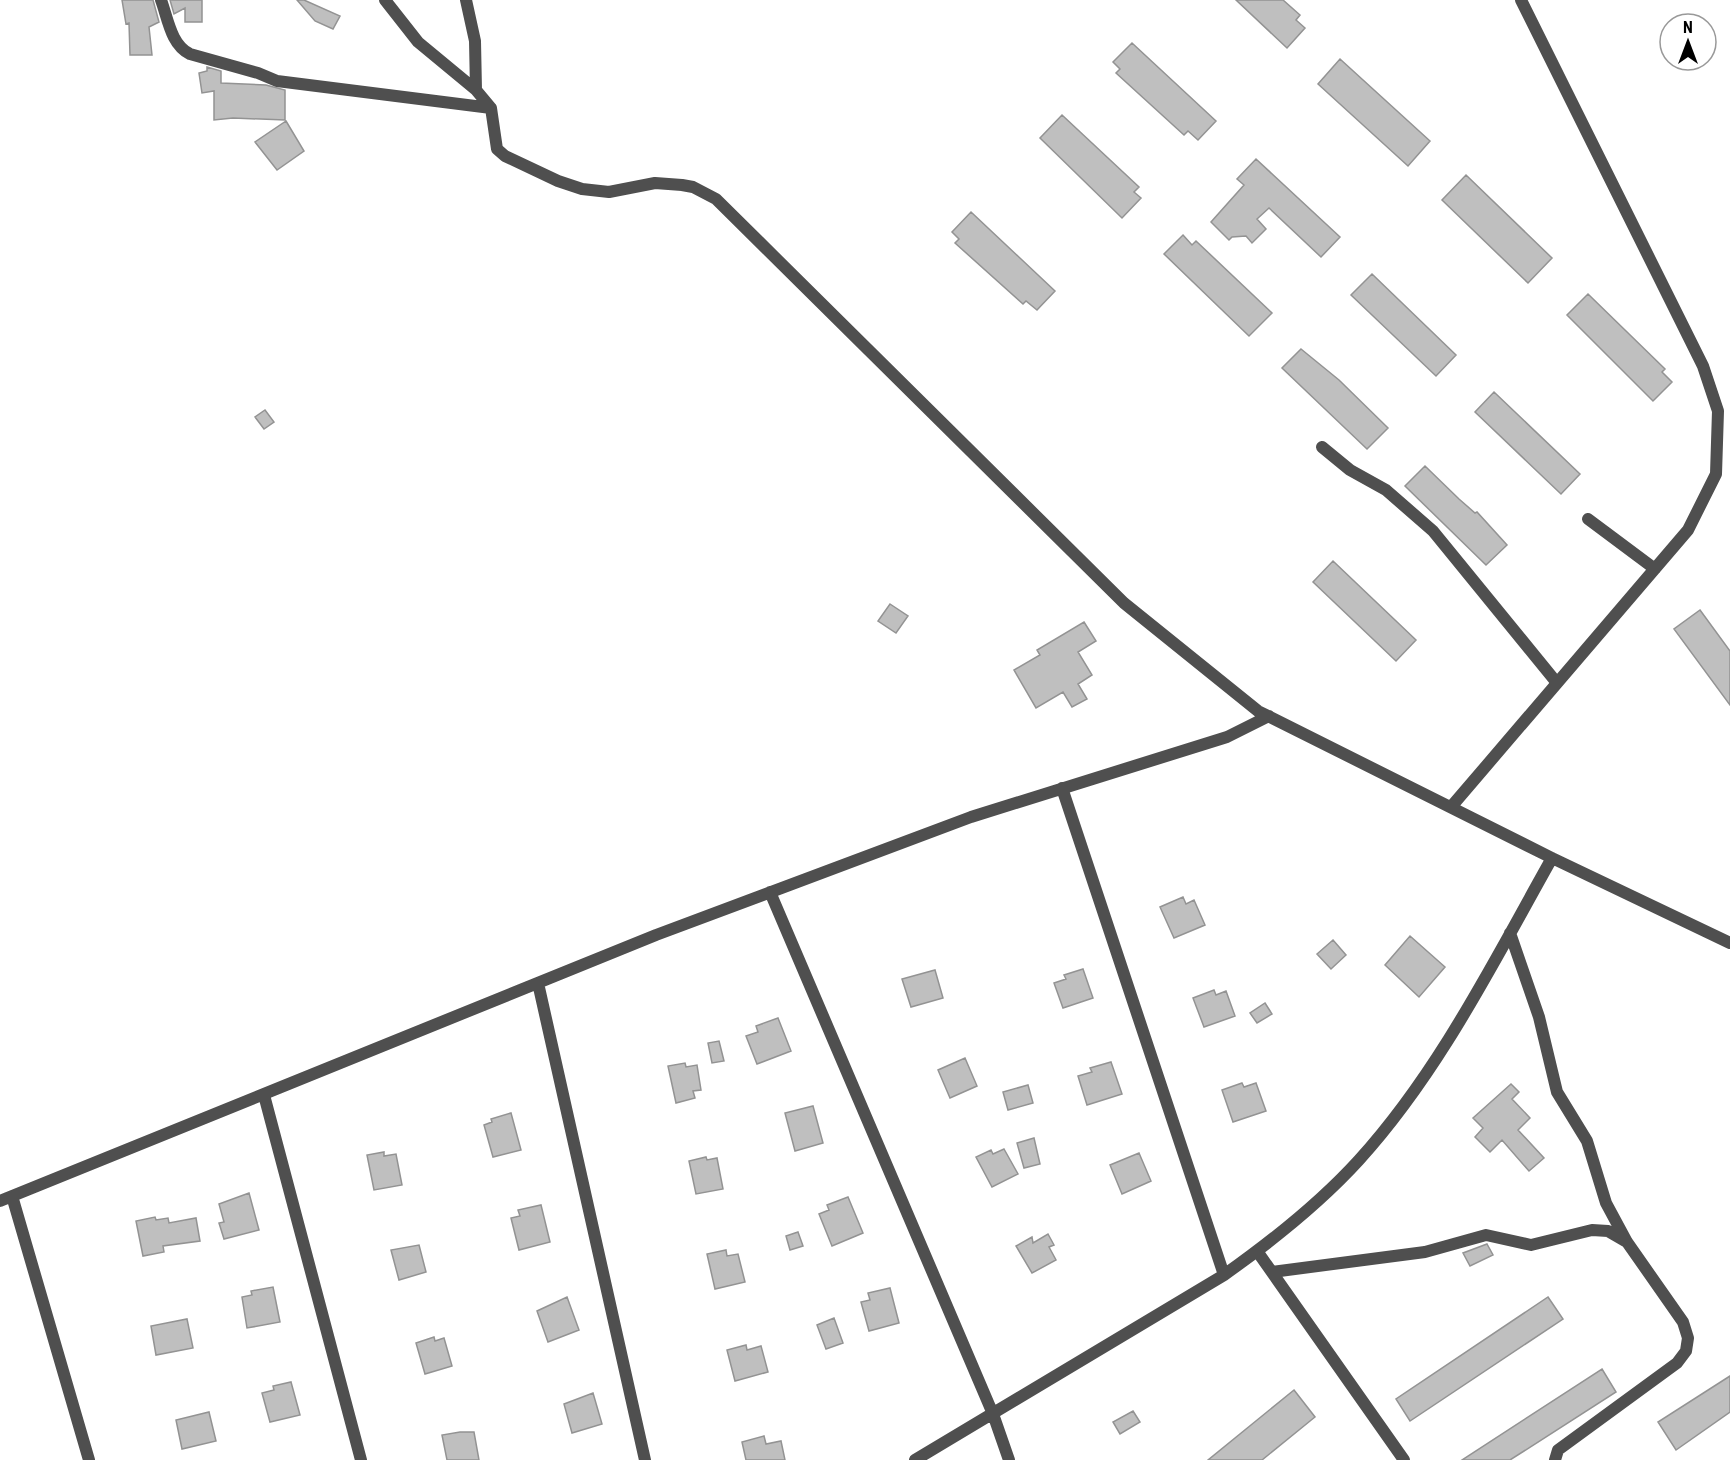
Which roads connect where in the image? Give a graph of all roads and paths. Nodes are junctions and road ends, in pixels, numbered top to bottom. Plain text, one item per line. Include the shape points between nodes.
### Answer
1 (161, 0) edge
2 (385, 0) edge
3 (466, 0) edge
4 (1521, 0) edge
5 (476, 90) junction
6 (491, 108) junction
7 (1322, 447) dead end
8 (1588, 519) dead end
9 (1655, 568) junction
10 (1557, 683) junction
11 (1269, 716) junction
12 (1062, 788) junction
13 (1451, 807) junction
14 (1552, 858) junction
15 (770, 892) junction
16 (1510, 933) junction
17 (1730, 942) edge
18 (538, 983) junction
19 (264, 1095) junction
20 (6, 1198) edge
21 (1627, 1242) junction
22 (1257, 1251) junction
23 (1272, 1272) junction
24 (1224, 1275) junction
25 (993, 1414) junction
26 (89, 1460) edge
27 (361, 1460) edge
28 (645, 1460) edge
29 (915, 1460) edge
30 (1009, 1460) edge
31 (1404, 1460) edge
32 (1555, 1460) edge

1 - 6 street via 175,39 190,54 277,81
2 - 5 street via 418,42
3 - 5 street via 475,41
4 - 9 street via 1703,366 1718,411 1716,474 1688,530
5 - 6 street
6 - 11 street via 497,149 558,181 609,192 655,183 682,185 716,199 1124,603
7 - 10 street via 1350,470 1386,490 1433,531
8 - 9 street
9 - 10 street
10 - 13 street
11 - 12 street via 1227,737
11 - 13 street
12 - 15 street via 971,817
12 - 24 street
13 - 14 street
14 - 16 street
14 - 17 street
15 - 18 street
15 - 25 street
16 - 21 street via 1539,1017 1557,1092 1587,1141 1606,1203
16 - 22 street via 1476,993 1384,1131 1325,1194
18 - 19 street
18 - 28 street
19 - 20 street
19 - 27 street
20 - 26 street
21 - 23 street via 1608,1231 1592,1230 1531,1245 1486,1235 1425,1252
21 - 32 street via 1683,1322 1688,1338 1686,1351 1677,1363 1558,1450
22 - 23 street
22 - 24 street
23 - 31 street
24 - 25 street
25 - 29 street
25 - 30 street

